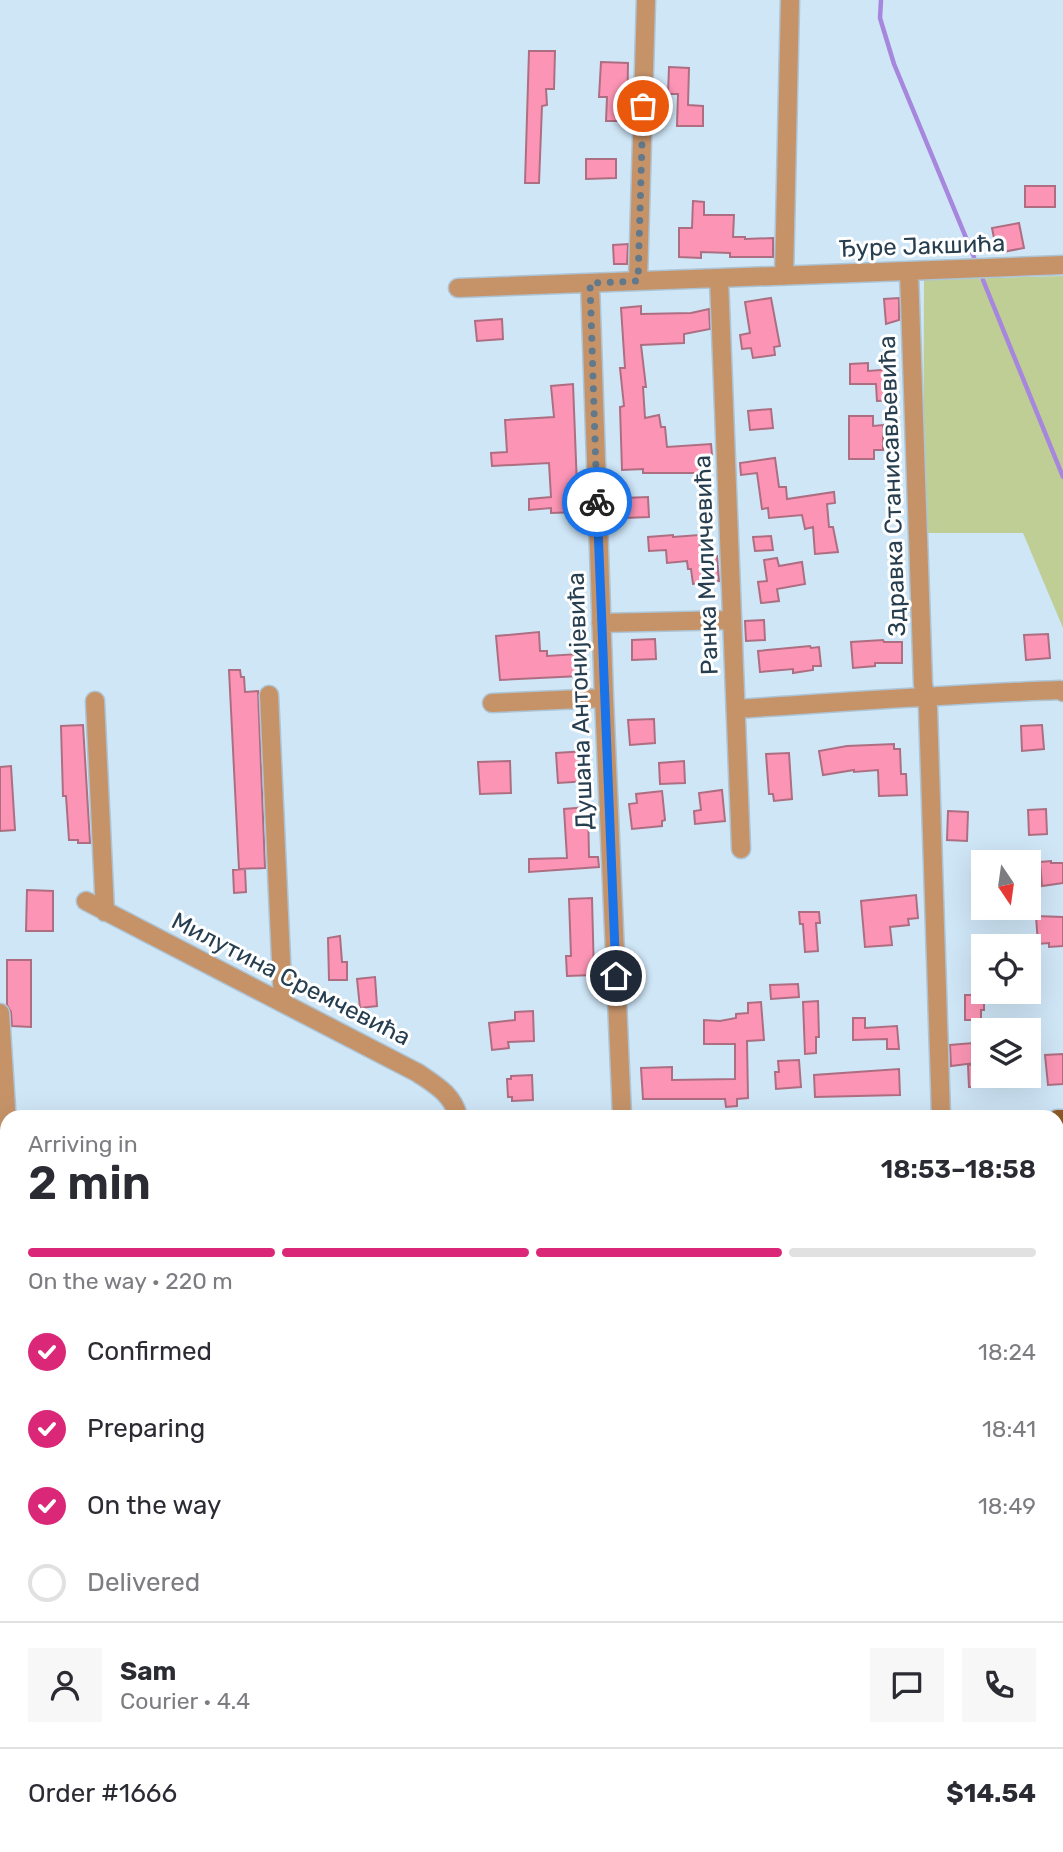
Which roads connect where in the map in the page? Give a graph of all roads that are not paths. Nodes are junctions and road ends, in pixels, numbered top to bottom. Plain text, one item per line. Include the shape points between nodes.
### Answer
1 (646, 0) edge
2 (790, 0) edge
3 (1063, 265) edge
4 (909, 272) junction
5 (784, 276) junction
6 (719, 279) junction
7 (638, 281) junction
8 (590, 283) junction
9 (458, 288) dead end
10 (732, 620) junction
11 (601, 623) junction
12 (1063, 692) edge
13 (269, 695) dead end
14 (604, 698) junction
15 (925, 698) junction
16 (95, 701) dead end
17 (492, 703) dead end
18 (736, 709) junction
19 (741, 849) dead end
20 (86, 901) dead end
21 (105, 912) junction
22 (283, 1003) junction
23 (0, 1013) edge
24 (6, 1110) edge
25 (456, 1110) edge
26 (622, 1110) edge
27 (941, 1110) edge

1 - 7 street
2 - 5 street
3 - 4 street, Ђуре Јакшића
4 - 5 street, Ђуре Јакшића
4 - 15 street, Здравка Станисављевића
5 - 6 street, Ђуре Јакшића
6 - 7 street, Ђуре Јакшића
6 - 10 street, Ранка Миличевића
7 - 8 street, Ђуре Јакшића
8 - 9 street, Ђуре Јакшића
8 - 11 street, Душана Антонијевића
10 - 11 street
10 - 18 street, Ранка Миличевића
11 - 14 street, Душана Антонијевића
12 - 15 street
13 - 22 street
14 - 17 street
14 - 26 street, Душана Антонијевића
15 - 18 street
15 - 27 street, Здравка Станисављевића
16 - 21 street
18 - 19 street, Ранка Миличевића
20 - 21 street, Милутина Сремчевића
21 - 22 street, Милутина Сремчевића
22 - 25 street, Милутина Сремчевића via 418,1073 446,1092
23 - 24 street

